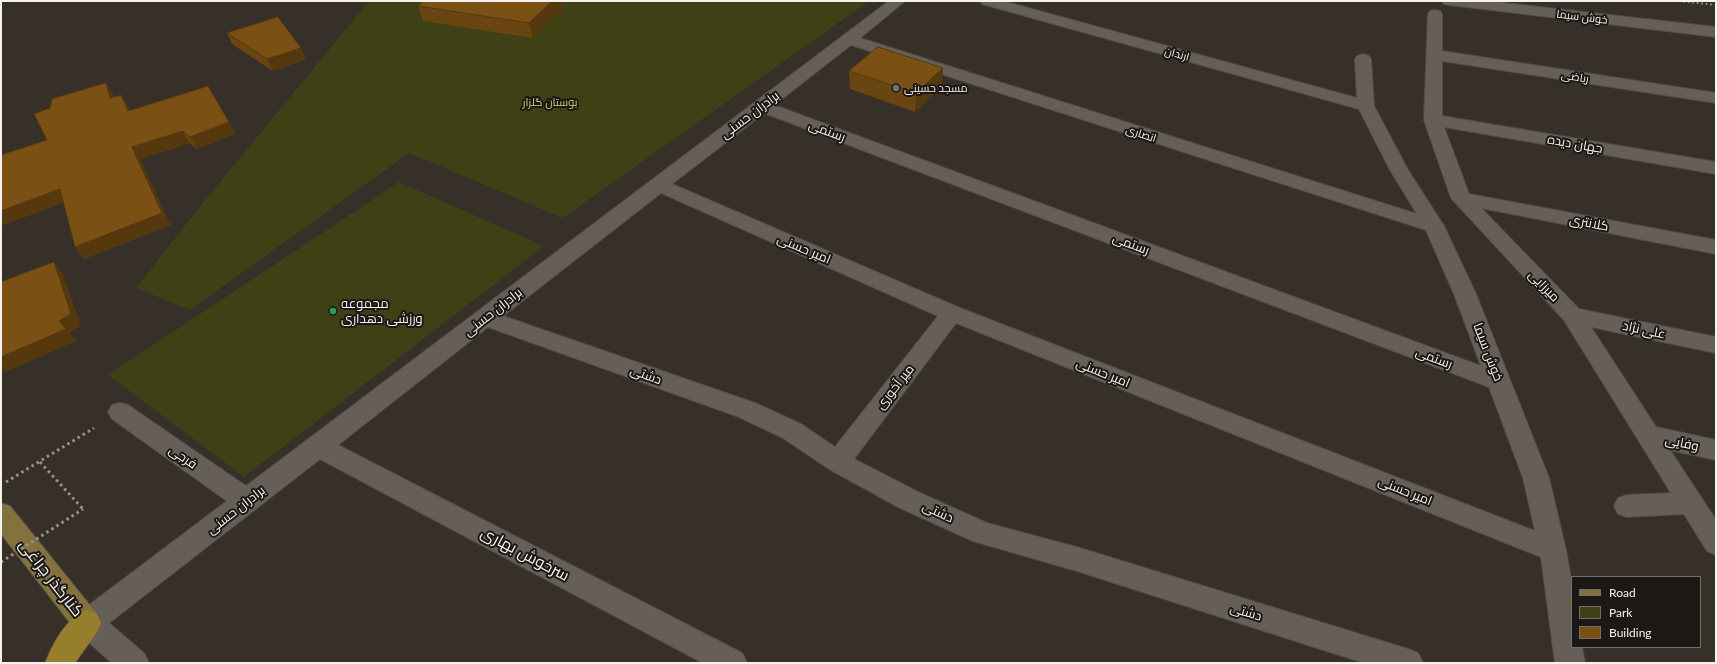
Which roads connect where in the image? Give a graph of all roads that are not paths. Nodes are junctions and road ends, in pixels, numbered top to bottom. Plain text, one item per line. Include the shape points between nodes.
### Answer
1 (898, 1) edge
2 (987, 1) edge
3 (1449, 1) edge
4 (1435, 14) dead end
5 (1716, 32) edge
6 (849, 39) junction
7 (1434, 55) junction
8 (1363, 59) dead end
9 (1716, 98) edge
10 (761, 106) junction
11 (1366, 106) junction
12 (1433, 120) junction
13 (1716, 168) edge
14 (658, 185) junction
15 (1461, 198) junction
16 (1434, 226) junction
17 (1716, 248) edge
18 (952, 313) junction
19 (1572, 315) junction
20 (485, 318) junction
21 (1716, 345) edge
22 (1500, 382) junction
23 (120, 412) road end
24 (1647, 435) junction
25 (318, 446) junction
26 (1716, 450) edge
27 (838, 462) junction
28 (247, 501) junction
29 (1690, 503) junction
30 (1628, 506) dead end
31 (1, 514) edge
32 (1716, 544) edge
33 (1553, 550) junction
34 (87, 624) junction
35 (60, 663) edge
36 (134, 663) edge
37 (732, 663) edge
38 (1408, 663) edge
39 (1570, 663) edge

1 - 6 street, برادران حسنی
2 - 11 street, ارندان
3 - 5 street, خوش سیما
4 - 7 street, میرزایی
6 - 10 street, برادران حسنی
6 - 16 street, انصاری
7 - 9 street, ریاضی
7 - 12 street, میرزایی
8 - 11 street, خوش سیما
10 - 14 street, برادران حسنی
10 - 22 street, رستمی
11 - 16 street, خوش سیما via 1399,170
12 - 13 street, جهان دیده
12 - 15 street, میرزایی
14 - 18 street, امیر حسنی
14 - 20 street, برادران حسنی
15 - 17 street, کلانتری
15 - 19 street, میرزایی
16 - 22 street, خوش سیما via 1465,294
18 - 27 street, میر آخوری
18 - 33 street, امیر حسنی
19 - 21 street, علی نژاد
19 - 24 street, میرزایی
20 - 25 street, برادران حسنی
20 - 27 street, دشتی via 746,410 792,431
22 - 33 street, خوش سیما via 1536,478
23 - 28 street, فرجی
24 - 26 street, وفایی
24 - 29 street, میرزایی
25 - 28 street, برادران حسنی
25 - 37 street, سرخوش بهاری
27 - 38 street, دشتی via 910,500 982,533 1080,560
28 - 34 street, برادران حسنی
29 - 30 street
29 - 32 street, میرزایی
31 - 34 main road, کنارگذر چراغی
33 - 39 street, خوش سیما
34 - 35 highway via 64,652
34 - 36 street

